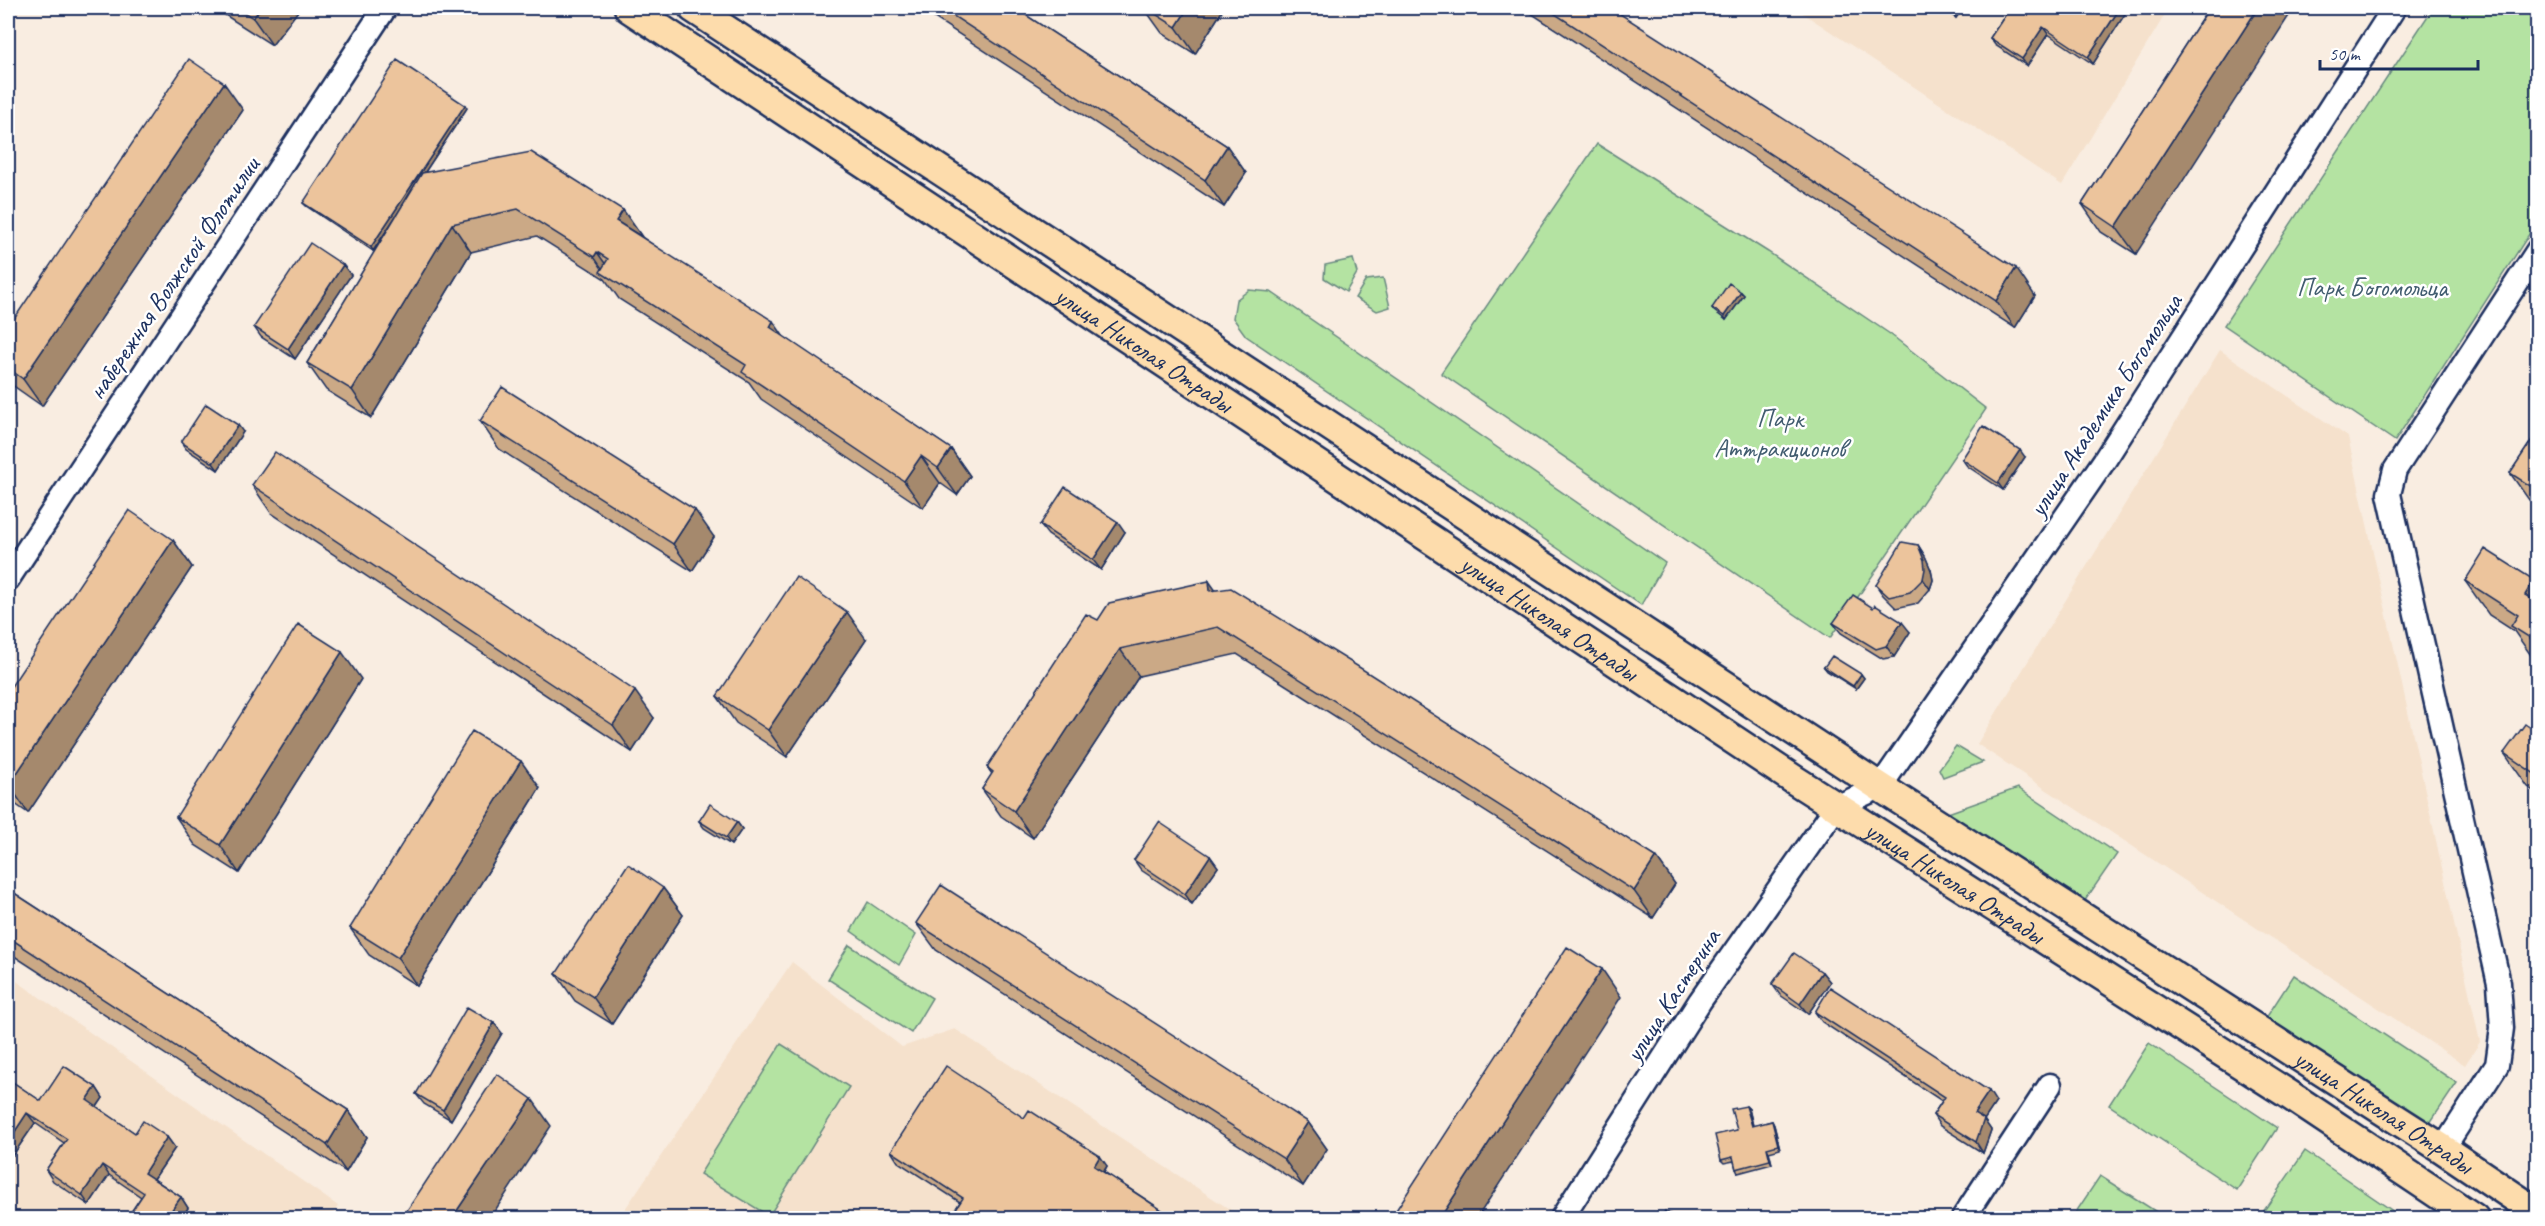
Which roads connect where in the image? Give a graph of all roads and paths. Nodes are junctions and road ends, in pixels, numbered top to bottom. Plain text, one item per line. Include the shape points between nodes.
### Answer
1 (385, 8) edge
2 (629, 8) edge
3 (693, 8) edge
4 (2394, 8) edge
5 (2538, 250) edge
6 (8, 579) edge
7 (1880, 787) junction
8 (1836, 807) junction
9 (2050, 1085) dead end
10 (2443, 1149) junction
11 (2538, 1213) edge
12 (1562, 1218) edge
13 (1963, 1218) edge
14 (2474, 1218) edge

1 - 6 street, набережная Волжской Флотилии
2 - 8 main road, улица Николая Отрады
3 - 7 main road, улица Николая Отрады
4 - 7 street, улица Академика Богомольца via 2104,461
5 - 10 street via 2395,470 2390,494 2499,983 2502,1028 2497,1065
7 - 8 street
7 - 10 main road, улица Николая Отрады
8 - 12 street, улица Кастерина via 1700,1001
8 - 14 main road, улица Николая Отрады via 2288,1094
9 - 13 street
10 - 11 main road, улица Николая Отрады

